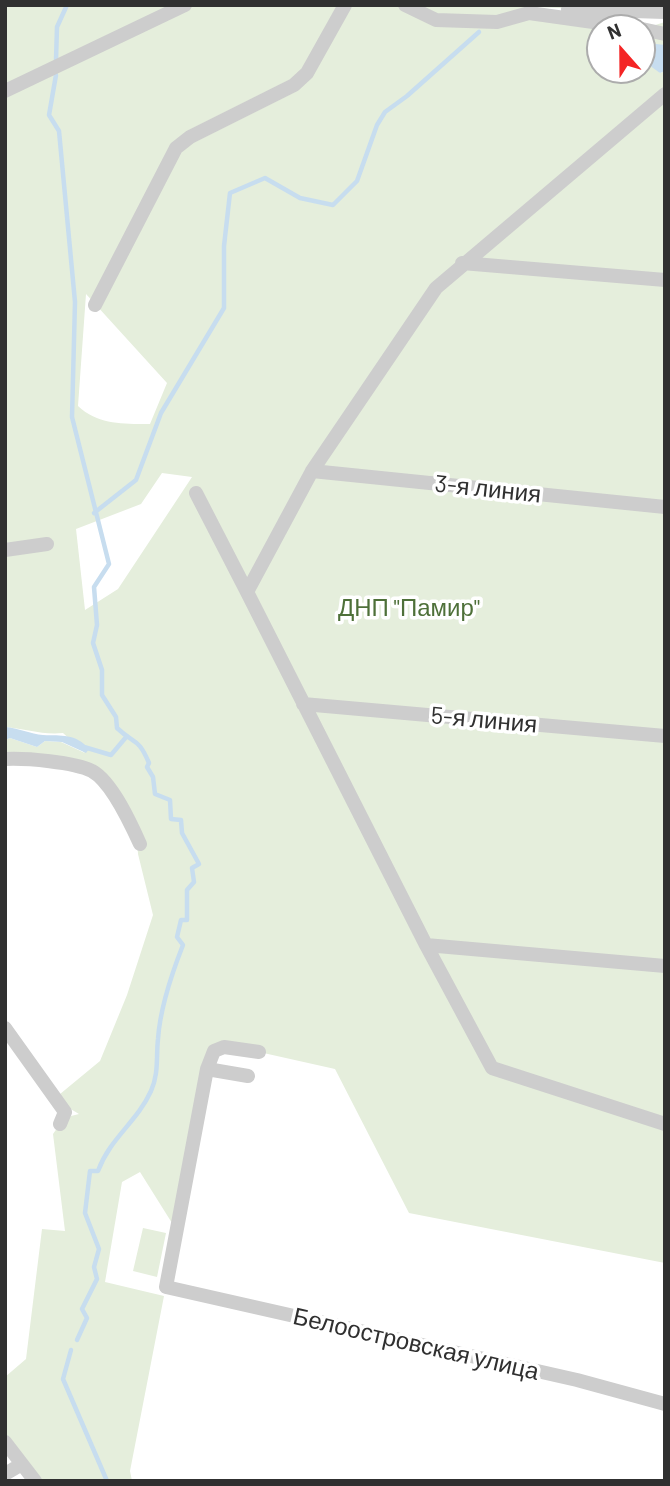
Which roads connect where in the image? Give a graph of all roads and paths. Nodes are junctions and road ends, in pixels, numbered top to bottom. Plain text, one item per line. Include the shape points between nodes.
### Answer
1 (185, 5) edge
2 (345, 5) edge
3 (405, 5) edge
4 (534, 9) edge
5 (665, 12) edge
6 (586, 19) edge
7 (5, 91) edge
8 (665, 94) edge
9 (462, 263) junction
10 (665, 280) edge
11 (94, 305) dead end
12 (312, 471) junction
13 (196, 494) dead end
14 (665, 507) edge
15 (47, 544) dead end
16 (5, 550) edge
17 (247, 592) junction
18 (303, 704) junction
19 (665, 736) edge
20 (5, 759) edge
21 (140, 844) dead end
22 (426, 945) junction
23 (665, 966) edge
24 (5, 1028) edge
25 (259, 1052) dead end
26 (207, 1069) junction
27 (248, 1076) dead end
28 (60, 1124) dead end
29 (665, 1124) edge
30 (665, 1404) edge
31 (5, 1442) edge
32 (22, 1464) junction
33 (5, 1474) edge
34 (35, 1481) edge

1 - 7 street
2 - 11 street via 307,73 294,85 176,148
3 - 4 street via 436,20 463,22 497,22
4 - 5 street
4 - 6 street
8 - 9 street
9 - 10 street
9 - 12 street via 436,288
12 - 14 street, 3-я линия
12 - 17 street
13 - 17 street
15 - 16 street
17 - 18 street
18 - 19 street, 5-я линия
18 - 22 street
20 - 21 street via 95,772 126,812
22 - 23 street
22 - 29 street via 492,1068
24 - 28 street via 65,1112
25 - 26 street via 224,1047 214,1051
26 - 27 street
26 - 30 street, Белоостровская улица via 166,1287
31 - 32 street
32 - 33 street
32 - 34 street

